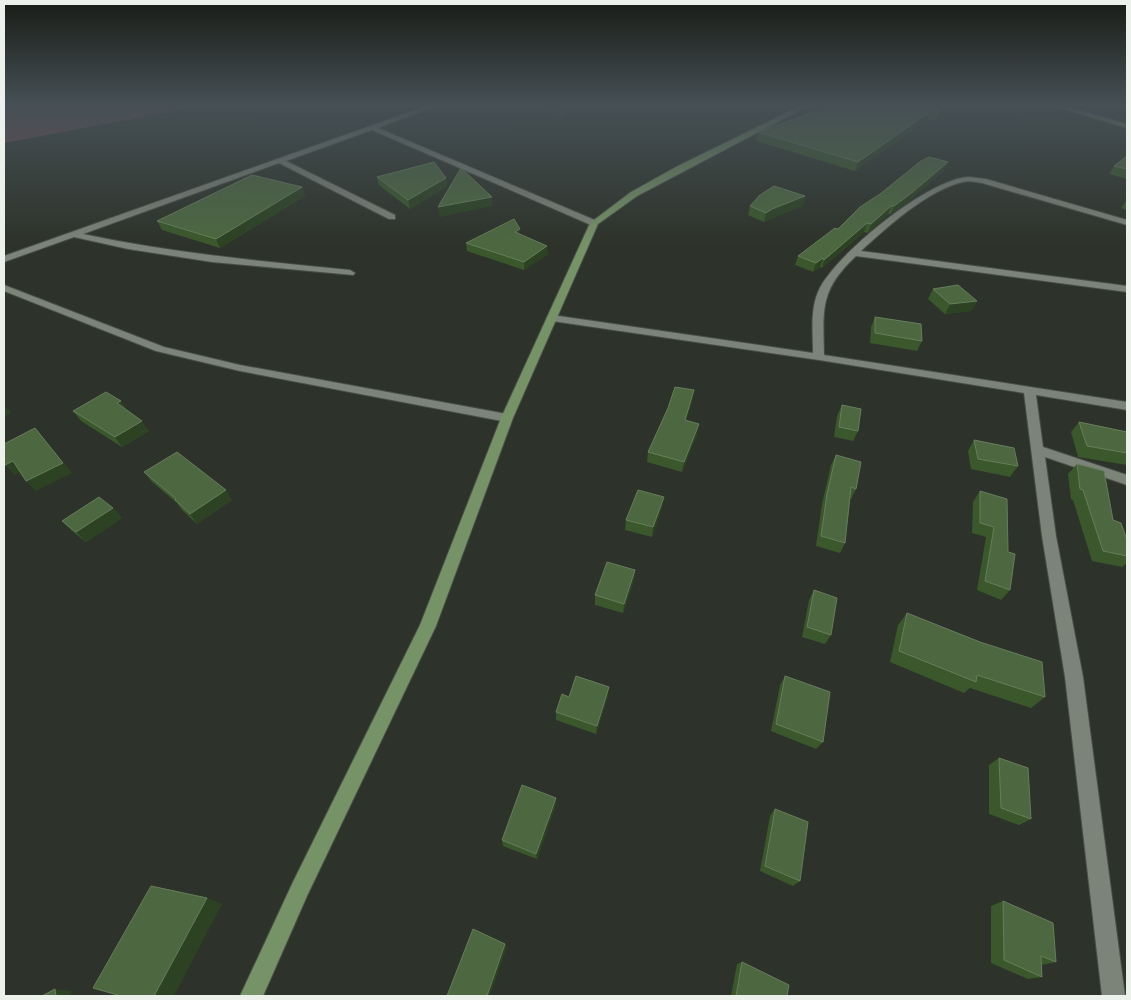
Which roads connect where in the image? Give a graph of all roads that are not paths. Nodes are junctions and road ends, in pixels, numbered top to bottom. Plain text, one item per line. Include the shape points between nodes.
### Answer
1 (306, 151) edge
2 (426, 151) edge
3 (716, 151) edge
4 (279, 160) junction
5 (392, 217) dead end
6 (1127, 222) edge
7 (594, 223) junction
8 (72, 234) junction
9 (852, 253) junction
10 (4, 259) edge
11 (350, 273) dead end
12 (4, 288) edge
13 (1127, 289) edge
14 (552, 318) junction
15 (819, 357) junction
16 (1029, 390) junction
17 (1127, 406) edge
18 (507, 418) junction
19 (1037, 450) junction
20 (1127, 480) edge
21 (251, 996) edge
22 (1114, 996) edge

1 - 4 street
2 - 7 street
3 - 7 main road via 634,194
4 - 5 street
4 - 8 street
6 - 9 street via 969,179 959,180 904,211
7 - 14 main road
8 - 10 street
8 - 11 street via 212,259
9 - 13 street
9 - 15 street via 826,285 819,304
12 - 18 street via 160,349 240,368
14 - 15 street
14 - 18 main road
15 - 16 street
16 - 17 street
16 - 19 street
18 - 21 main road via 428,626
19 - 20 street
19 - 22 street via 1074,677

